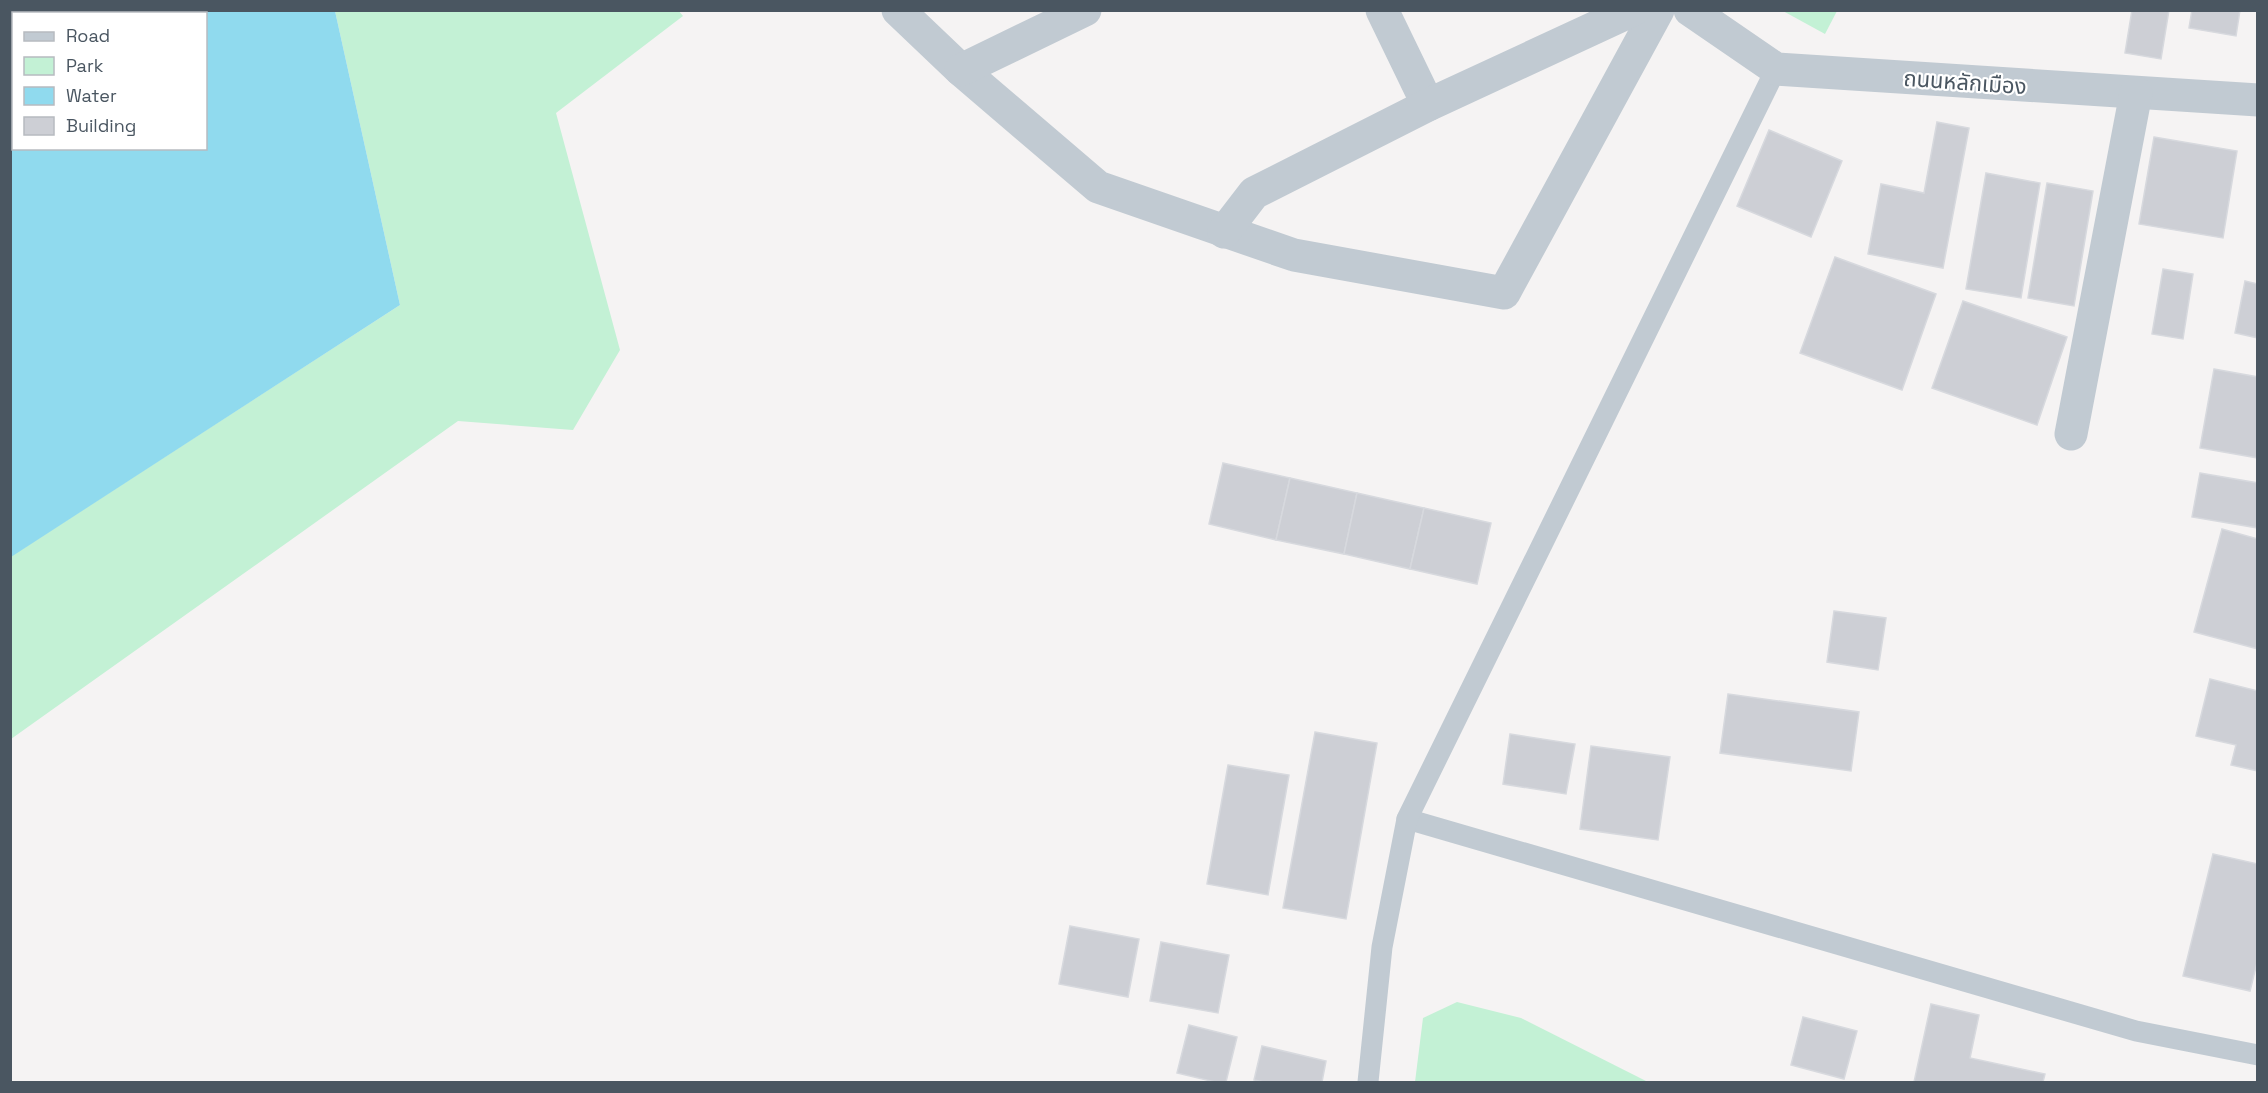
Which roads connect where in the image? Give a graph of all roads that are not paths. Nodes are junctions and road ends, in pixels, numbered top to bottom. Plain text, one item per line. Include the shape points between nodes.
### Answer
1 (898, 10) edge
2 (1085, 10) edge
3 (1382, 10) edge
4 (1634, 10) edge
5 (1658, 10) edge
6 (1690, 10) edge
7 (1776, 69) junction
8 (961, 70) junction
9 (2136, 93) junction
10 (2258, 100) edge
11 (1428, 105) junction
12 (1224, 232) junction
13 (2071, 434) dead end
14 (1407, 819) junction
15 (2258, 1055) edge
16 (1368, 1083) edge

1 - 8 street
2 - 8 street
3 - 11 street
4 - 11 street
5 - 12 street via 1504,293 1294,255
6 - 7 street
7 - 9 street, ถนนหลักเมือง
7 - 14 lane
8 - 12 street via 1098,187
9 - 10 street, ถนนหลักเมือง
9 - 13 street
11 - 12 street via 1254,193
14 - 15 lane via 2136,1031
14 - 16 lane via 1382,947

